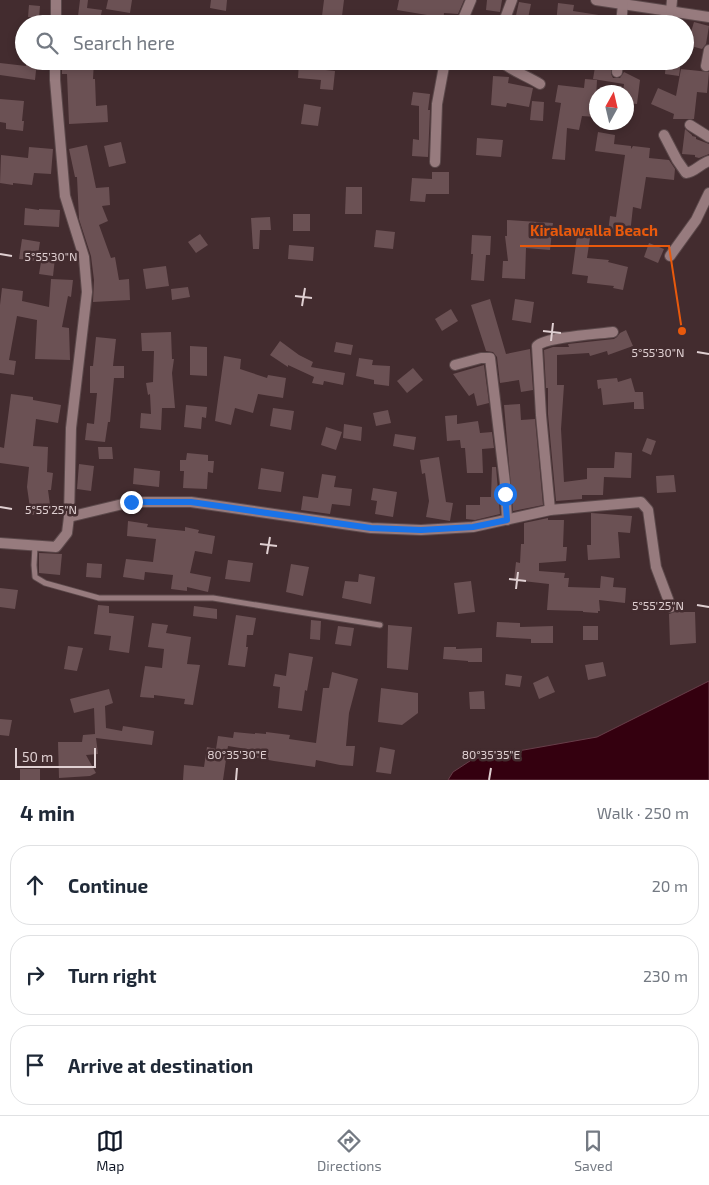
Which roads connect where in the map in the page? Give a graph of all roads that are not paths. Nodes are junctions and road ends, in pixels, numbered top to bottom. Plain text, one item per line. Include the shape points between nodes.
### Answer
1 (56, 0) edge
2 (471, 0) edge
3 (512, 0) edge
4 (596, 0) edge
5 (672, 0) edge
6 (623, 4) junction
7 (671, 11) junction
8 (56, 15) edge
9 (465, 15) edge
10 (506, 15) edge
11 (622, 15) edge
12 (709, 17) edge
13 (709, 50) edge
14 (706, 66) dead end
15 (55, 70) edge
16 (443, 70) edge
17 (510, 70) edge
18 (540, 84) dead end
19 (690, 125) dead end
20 (664, 135) dead end
21 (709, 137) edge
22 (709, 161) edge
23 (435, 162) dead end
24 (709, 192) edge
25 (670, 256) dead end
26 (613, 332) dead end
27 (455, 365) dead end
28 (550, 510) junction
29 (69, 517) junction
30 (507, 520) junction
31 (0, 543) edge
32 (35, 545) junction
33 (672, 607) dead end
34 (380, 625) dead end

1 - 8 street
2 - 9 street
3 - 10 street
4 - 6 street
5 - 7 street
6 - 7 street
6 - 11 street
7 - 12 street
13 - 14 street
15 - 29 street via 65,196 84,257 86,292 70,428
16 - 23 street via 437,104
17 - 18 street
19 - 21 street
20 - 22 street via 686,174
24 - 25 street via 696,220
26 - 28 street via 561,338 537,346
27 - 30 street via 490,358
28 - 30 street
28 - 33 street via 641,502 648,510 656,567
29 - 30 street via 131,502 191,502 371,528 464,528
29 - 32 street via 67,533 56,547
31 - 32 street
32 - 34 lane via 36,577 99,598 213,598

